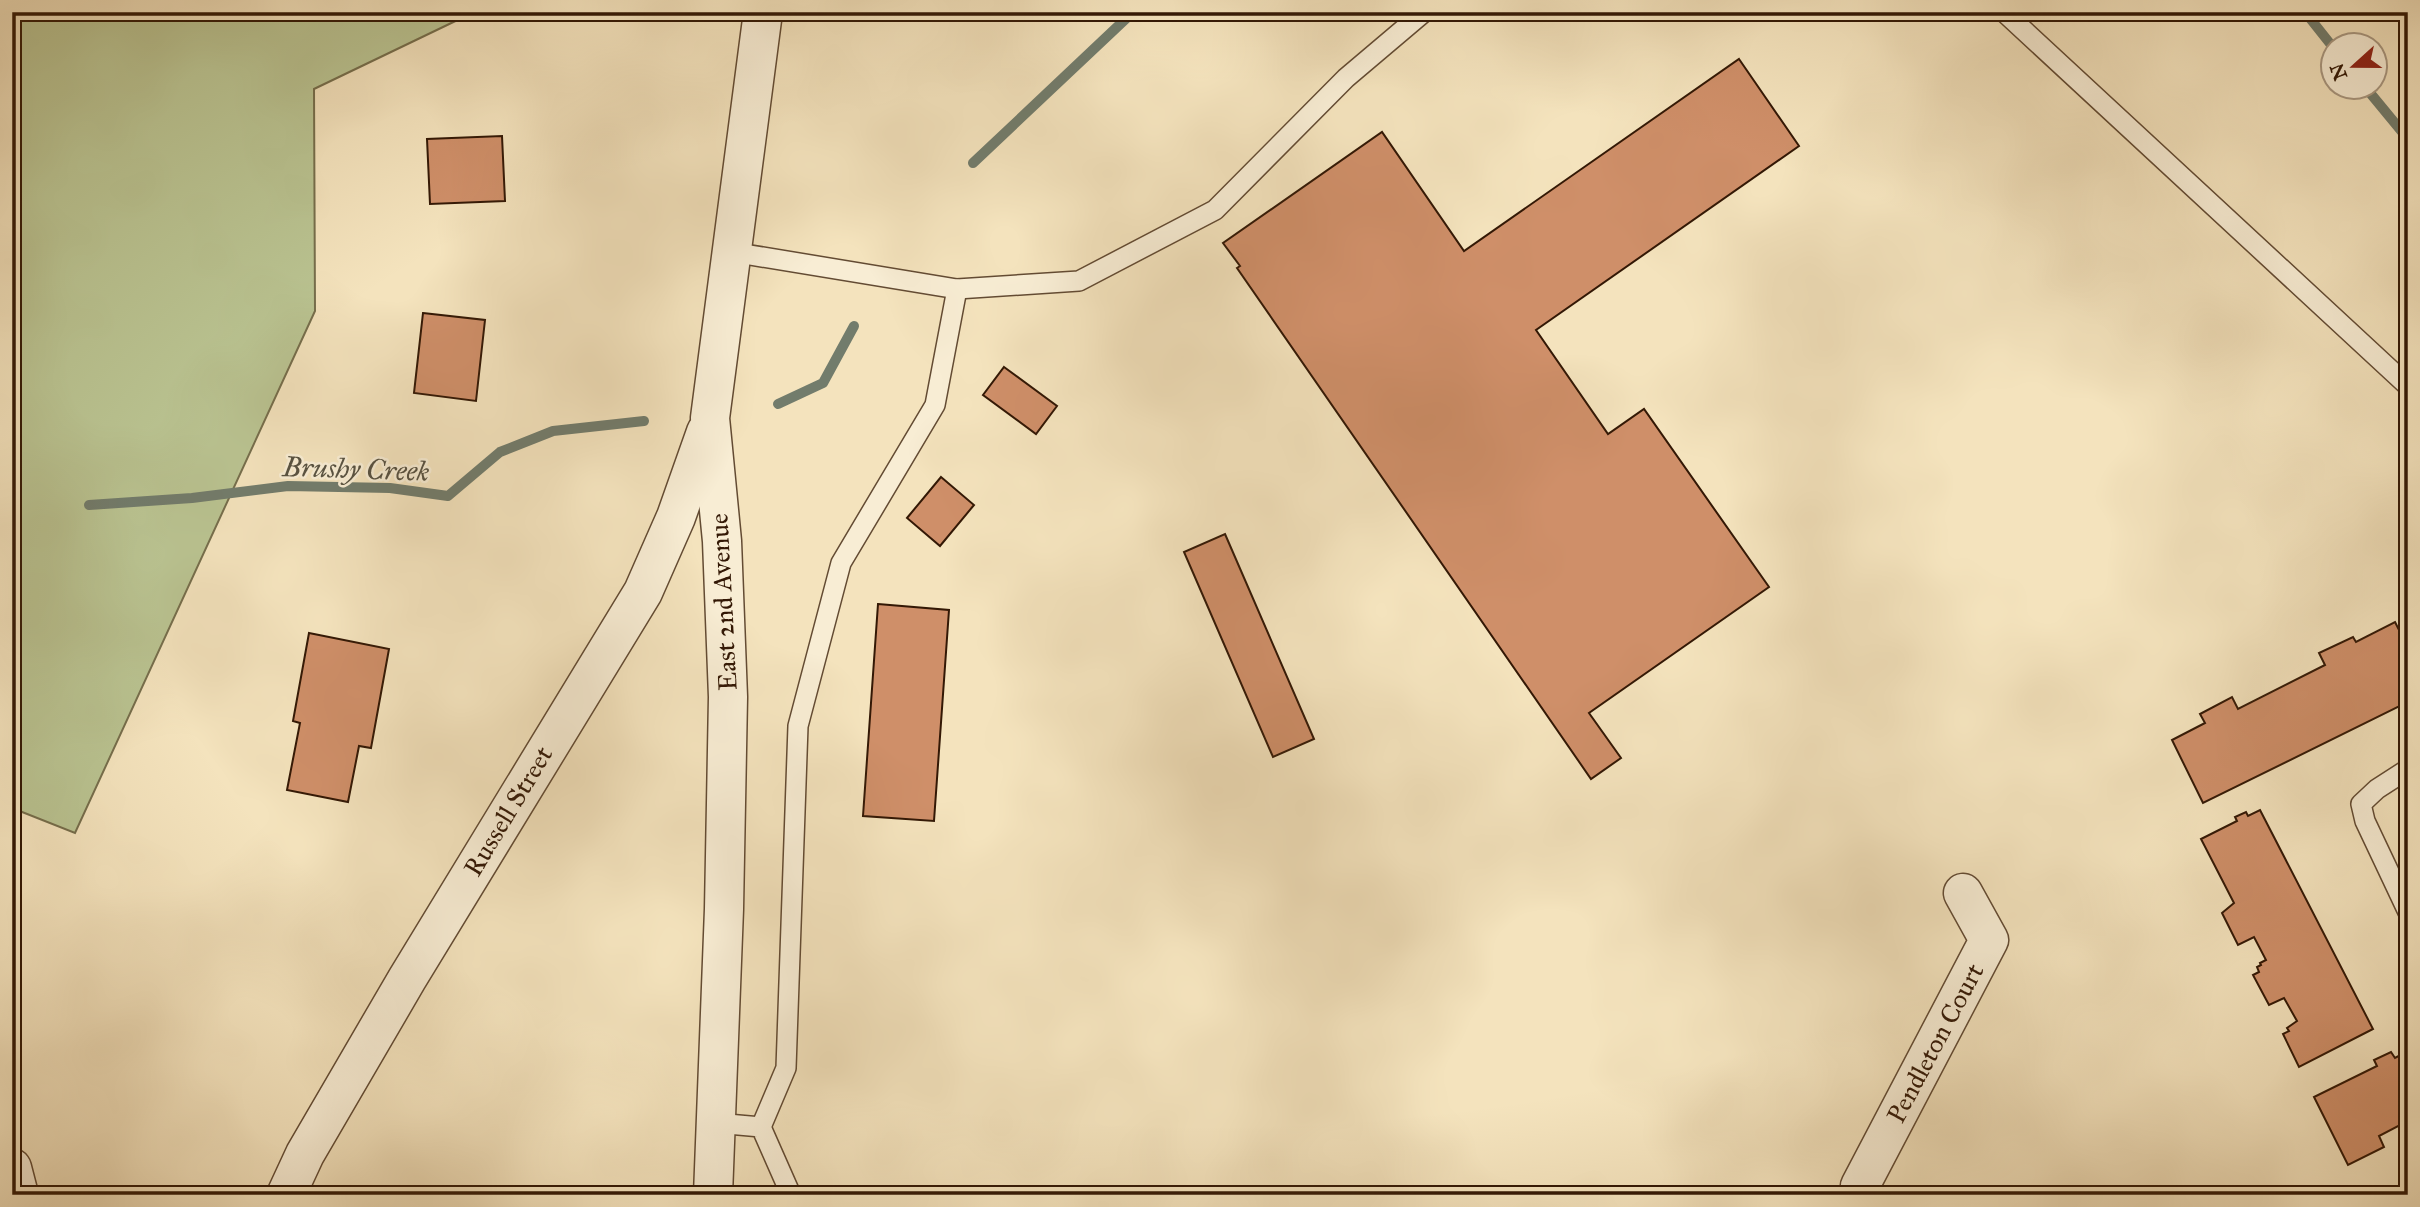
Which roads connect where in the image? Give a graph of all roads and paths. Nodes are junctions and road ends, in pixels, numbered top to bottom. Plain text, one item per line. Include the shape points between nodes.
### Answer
1 (763, 12) edge
2 (1424, 12) edge
3 (2004, 12) edge
4 (732, 252) junction
5 (957, 289) junction
6 (2408, 386) edge
7 (710, 418) junction
8 (2408, 769) edge
9 (1963, 893) dead end
10 (2408, 912) edge
11 (716, 1123) junction
12 (761, 1127) junction
13 (12, 1168) edge
14 (19, 1195) edge
15 (286, 1195) edge
16 (713, 1195) edge
17 (791, 1195) edge
18 (1865, 1195) edge

1 - 4 street, East 2nd Avenue
2 - 5 lane via 1346,78 1214,210 1079,281
3 - 6 lane
4 - 5 lane
4 - 7 street, East 2nd Avenue
5 - 12 lane via 935,405 841,563 798,726 786,1068
7 - 11 street, East 2nd Avenue via 722,541 727,697
7 - 15 street, Russell Street via 676,517 643,592 407,979
8 - 10 lane via 2361,804
9 - 18 street, Pendleton Court via 1989,940 1860,1186
11 - 12 lane
11 - 16 street, East 2nd Avenue
12 - 17 lane
13 - 14 street

